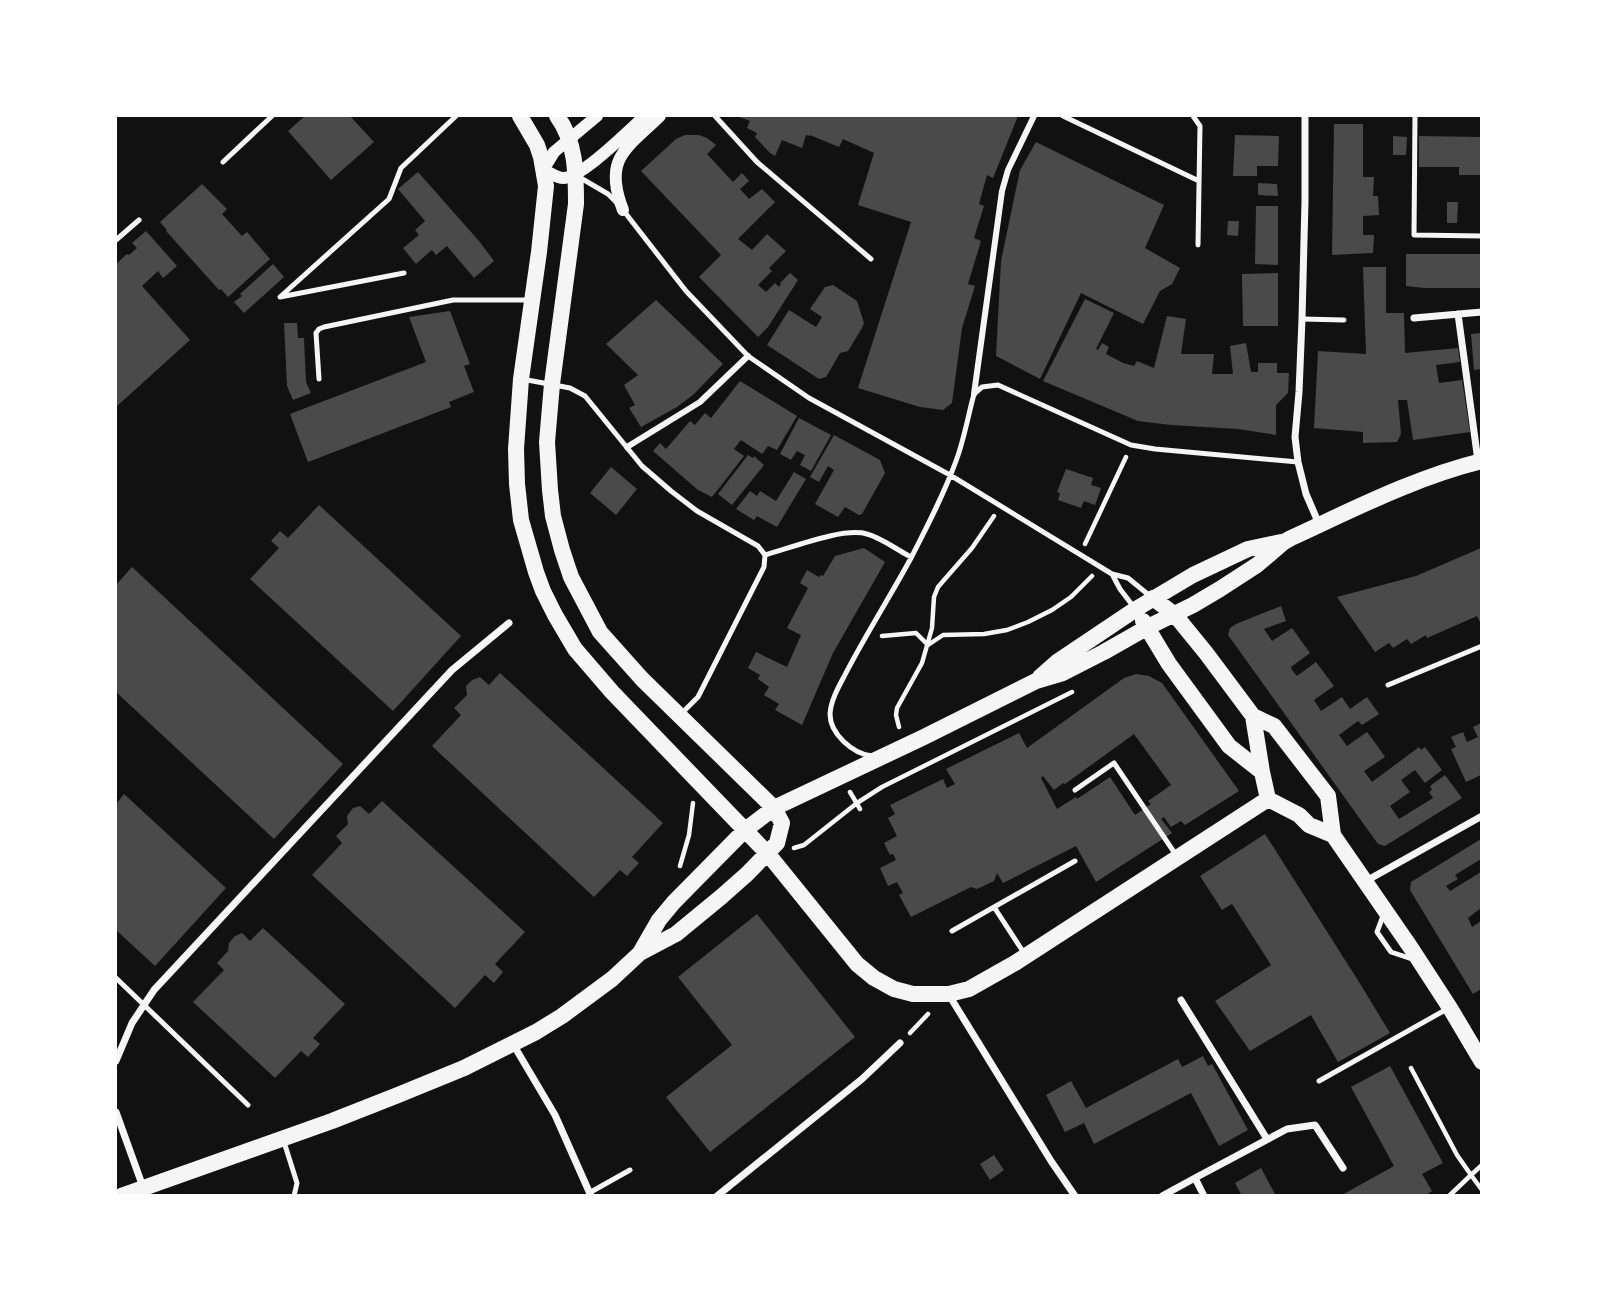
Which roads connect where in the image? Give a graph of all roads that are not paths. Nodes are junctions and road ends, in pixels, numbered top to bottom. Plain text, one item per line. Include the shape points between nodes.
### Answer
1 (272, 116) edge
2 (457, 116) edge
3 (520, 116) edge
4 (557, 116) edge
5 (597, 116) edge
6 (645, 116) edge
7 (660, 116) edge
8 (715, 116) edge
9 (1034, 116) edge
10 (1063, 116) edge
11 (1193, 116) edge
12 (1305, 116) edge
13 (1415, 116) edge
14 (1077, 119) edge
15 (570, 140) junction
16 (223, 162) dead end
17 (543, 170) junction
18 (576, 175) junction
19 (1199, 181) junction
20 (623, 210) junction
21 (138, 219) dead end
22 (1482, 236) edge
23 (116, 240) edge
24 (1198, 245) dead end
25 (871, 259) dead end
26 (404, 274) dead end
27 (531, 300) junction
28 (1482, 312) edge
29 (1458, 314) junction
30 (1302, 318) junction
31 (1414, 318) dead end
32 (1344, 320) dead end
33 (748, 356) junction
34 (320, 379) dead end
35 (521, 379) junction
36 (552, 384) junction
37 (974, 394) junction
38 (627, 447) junction
39 (1480, 462) edge
40 (1298, 463) junction
41 (950, 475) junction
42 (1319, 525) junction
43 (1284, 542) junction
44 (765, 555) junction
45 (911, 557) junction
46 (1112, 574) junction
47 (1153, 598) junction
48 (1136, 609) junction
49 (1175, 615) junction
50 (509, 623) dead end
51 (1148, 627) junction
52 (1482, 646) edge
53 (1036, 681) junction
54 (1388, 685) dead end
55 (679, 716) junction
56 (1252, 716) junction
57 (881, 758) junction
58 (1262, 772) junction
59 (1075, 790) dead end
60 (1268, 799) junction
61 (774, 808) junction
62 (1482, 816) edge
63 (745, 830) junction
64 (1333, 835) junction
65 (768, 854) junction
66 (1178, 858) junction
67 (1075, 861) dead end
68 (1366, 882) junction
69 (993, 906) junction
70 (952, 931) dead end
71 (640, 953) junction
72 (1025, 956) junction
73 (116, 978) edge
74 (943, 995) junction
75 (1181, 1000) dead end
76 (143, 1006) junction
77 (1450, 1008) junction
78 (900, 1043) road end
79 (513, 1044) junction
80 (116, 1061) edge
81 (1482, 1062) edge
82 (1319, 1081) dead end
83 (248, 1105) dead end
84 (116, 1112) edge
85 (283, 1138) junction
86 (1267, 1139) junction
87 (1343, 1168) dead end
88 (630, 1170) dead end
89 (1195, 1178) junction
90 (143, 1187) junction
91 (590, 1194) edge
92 (121, 1195) edge
93 (294, 1195) edge
94 (717, 1195) edge
95 (1074, 1195) edge
96 (1162, 1195) edge
97 (1204, 1195) edge

1 - 16 lane
2 - 26 lane via 401,167 389,199 280,296
3 - 17 main road via 537,145
4 - 15 main road
5 - 15 street
6 - 18 street
7 - 20 street via 626,148 614,170
8 - 25 lane via 757,162
9 - 37 street via 1002,191
10 - 14 lane
11 - 19 lane via 1200,126
12 - 30 street
13 - 22 lane via 1414,234
14 - 19 lane
15 - 17 street via 554,152
15 - 18 main road
17 - 18 street via 562,178
17 - 27 main road via 544,203
18 - 20 lane via 608,194
18 - 36 main road
19 - 24 lane
20 - 33 lane via 686,291
21 - 23 lane
27 - 34 lane via 453,300 324,327 316,333
27 - 35 main road
28 - 29 street
29 - 31 street
29 - 39 street
30 - 32 lane
30 - 40 street via 1295,437
33 - 38 street via 700,402
33 - 41 lane via 809,398
35 - 36 lane
35 - 63 main road via 516,449 521,520 555,615 575,649 611,692
36 - 38 lane via 586,396
36 - 55 main road via 547,442 550,490 571,577 600,632
37 - 40 lane via 982,387 999,385 1131,445
37 - 41 lane
38 - 44 lane via 671,491
39 - 42 main road
40 - 42 street
41 - 45 lane
41 - 46 lane
42 - 43 main road
43 - 47 main road via 1248,549
43 - 49 main road via 1257,565
44 - 45 lane via 856,532 870,534
44 - 55 lane via 764,567 698,697
45 - 57 lane via 835,694 830,714 842,740 866,756
46 - 47 lane via 1128,578
46 - 48 lane
47 - 48 main road
47 - 49 main road
48 - 51 main road
48 - 53 main road
49 - 51 main road
49 - 56 main road
50 - 76 street via 452,670
51 - 53 main road via 1063,673
51 - 58 main road via 1229,746
52 - 54 lane
53 - 57 main road
55 - 61 main road
56 - 58 main road
56 - 64 main road via 1275,726 1328,796
57 - 61 main road
58 - 60 main road
59 - 66 lane via 1114,764
60 - 64 main road
60 - 66 main road
61 - 63 main road
61 - 65 main road via 782,823 777,844
62 - 68 street
63 - 65 main road
63 - 71 main road via 674,902
64 - 68 main road
65 - 71 main road via 676,934
65 - 74 main road via 857,964 874,978 914,994
66 - 72 main road
67 - 69 lane
68 - 77 main road
69 - 70 lane
69 - 72 lane
71 - 79 main road via 562,1016
72 - 74 main road via 969,989
73 - 76 lane
74 - 95 street
75 - 86 street
76 - 80 street
76 - 83 lane
77 - 81 main road
77 - 82 lane
78 - 94 street
79 - 85 main road via 398,1095
79 - 91 street via 555,1115
84 - 90 street
85 - 90 main road
85 - 93 lane via 297,1183
86 - 87 street via 1287,1129 1315,1125
86 - 89 street
88 - 91 lane
89 - 96 street
89 - 97 street
90 - 92 main road

